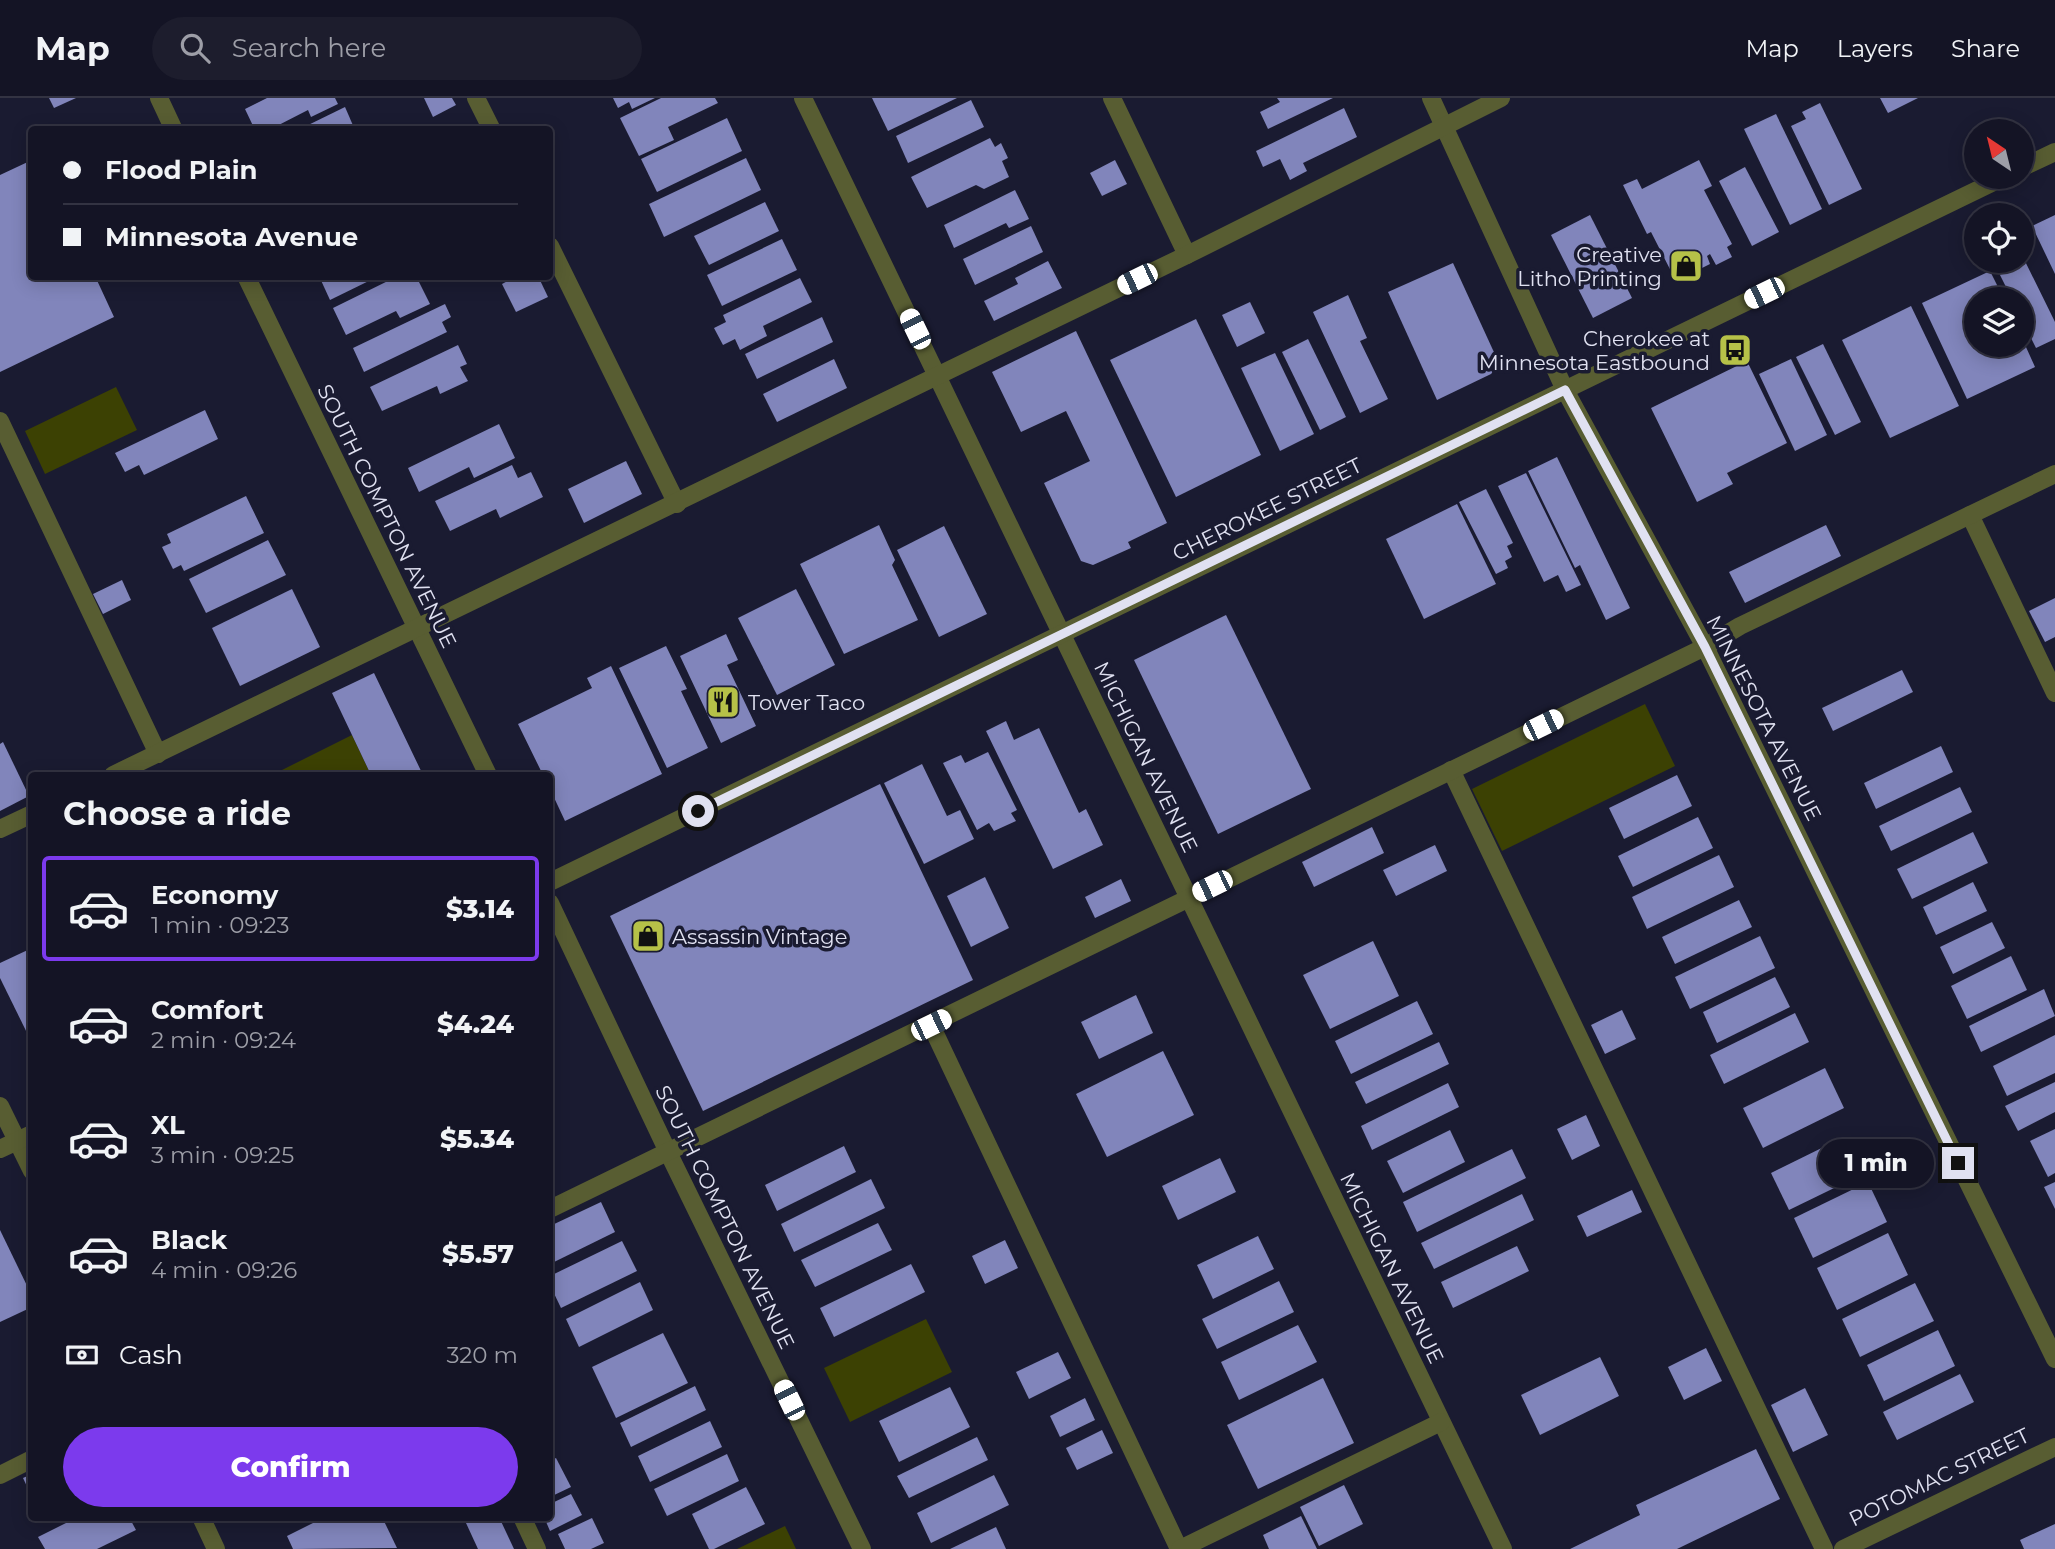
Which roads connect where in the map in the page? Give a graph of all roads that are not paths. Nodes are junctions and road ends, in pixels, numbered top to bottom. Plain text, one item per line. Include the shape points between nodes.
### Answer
1 (159, 98) edge
2 (476, 98) edge
3 (803, 98) edge
4 (1112, 98) edge
5 (1431, 98) edge
6 (1501, 98) edge
7 (172, 126) edge
8 (490, 126) edge
9 (1445, 127) junction
10 (2055, 152) edge
11 (2034, 162) edge
12 (1979, 189) edge
13 (553, 252) edge
14 (1187, 255) junction
15 (248, 280) edge
16 (937, 376) junction
17 (1565, 390) junction
18 (0, 422) edge
19 (2055, 474) edge
20 (677, 504) junction
21 (1970, 515) junction
22 (417, 629) junction
23 (1062, 634) junction
24 (1705, 647) junction
25 (2055, 693) edge
26 (158, 754) junction
27 (1451, 770) junction
28 (119, 772) edge
29 (487, 772) edge
30 (28, 816) edge
31 (0, 830) edge
32 (553, 881) edge
33 (1188, 897) junction
34 (553, 909) edge
35 (931, 1025) junction
36 (0, 1106) edge
37 (24, 1137) edge
38 (0, 1149) edge
39 (668, 1152) junction
40 (553, 1208) edge
41 (2055, 1359) edge
42 (1441, 1422) junction
43 (2055, 1447) edge
44 (28, 1461) edge
45 (0, 1475) edge
46 (203, 1521) edge
47 (524, 1521) edge
48 (216, 1549) edge
49 (537, 1549) edge
50 (862, 1549) edge
51 (1179, 1549) edge
52 (1503, 1549) edge
53 (1824, 1549) edge
54 (1843, 1549) edge

1 - 7 street
2 - 8 street
3 - 16 street, MICHIGAN AVENUE
4 - 14 street
5 - 9 street, MINNESOTA AVENUE
6 - 9 street
9 - 14 street
9 - 17 street, MINNESOTA AVENUE
10 - 11 street
12 - 17 street, CHEROKEE STREET
13 - 20 street
14 - 16 street
15 - 22 street, SOUTH COMPTON AVENUE
16 - 20 street
16 - 23 street, MICHIGAN AVENUE
17 - 23 street, CHEROKEE STREET
17 - 24 street, MINNESOTA AVENUE
18 - 26 street
19 - 21 street
20 - 22 street
21 - 24 street
21 - 25 street
22 - 26 street
22 - 29 street, SOUTH COMPTON AVENUE
23 - 32 street, CHEROKEE STREET
23 - 33 street, MICHIGAN AVENUE
24 - 27 street
24 - 41 street, MINNESOTA AVENUE
26 - 28 street
27 - 33 street
27 - 53 street
30 - 31 street
33 - 35 street
33 - 42 street, MICHIGAN AVENUE
34 - 39 street, SOUTH COMPTON AVENUE
35 - 39 street
35 - 51 street
36 - 37 street
37 - 38 street
39 - 40 street
39 - 50 street, SOUTH COMPTON AVENUE
42 - 51 street
42 - 52 street, MICHIGAN AVENUE
43 - 54 street, POTOMAC STREET
44 - 45 street
46 - 48 street
47 - 49 street

